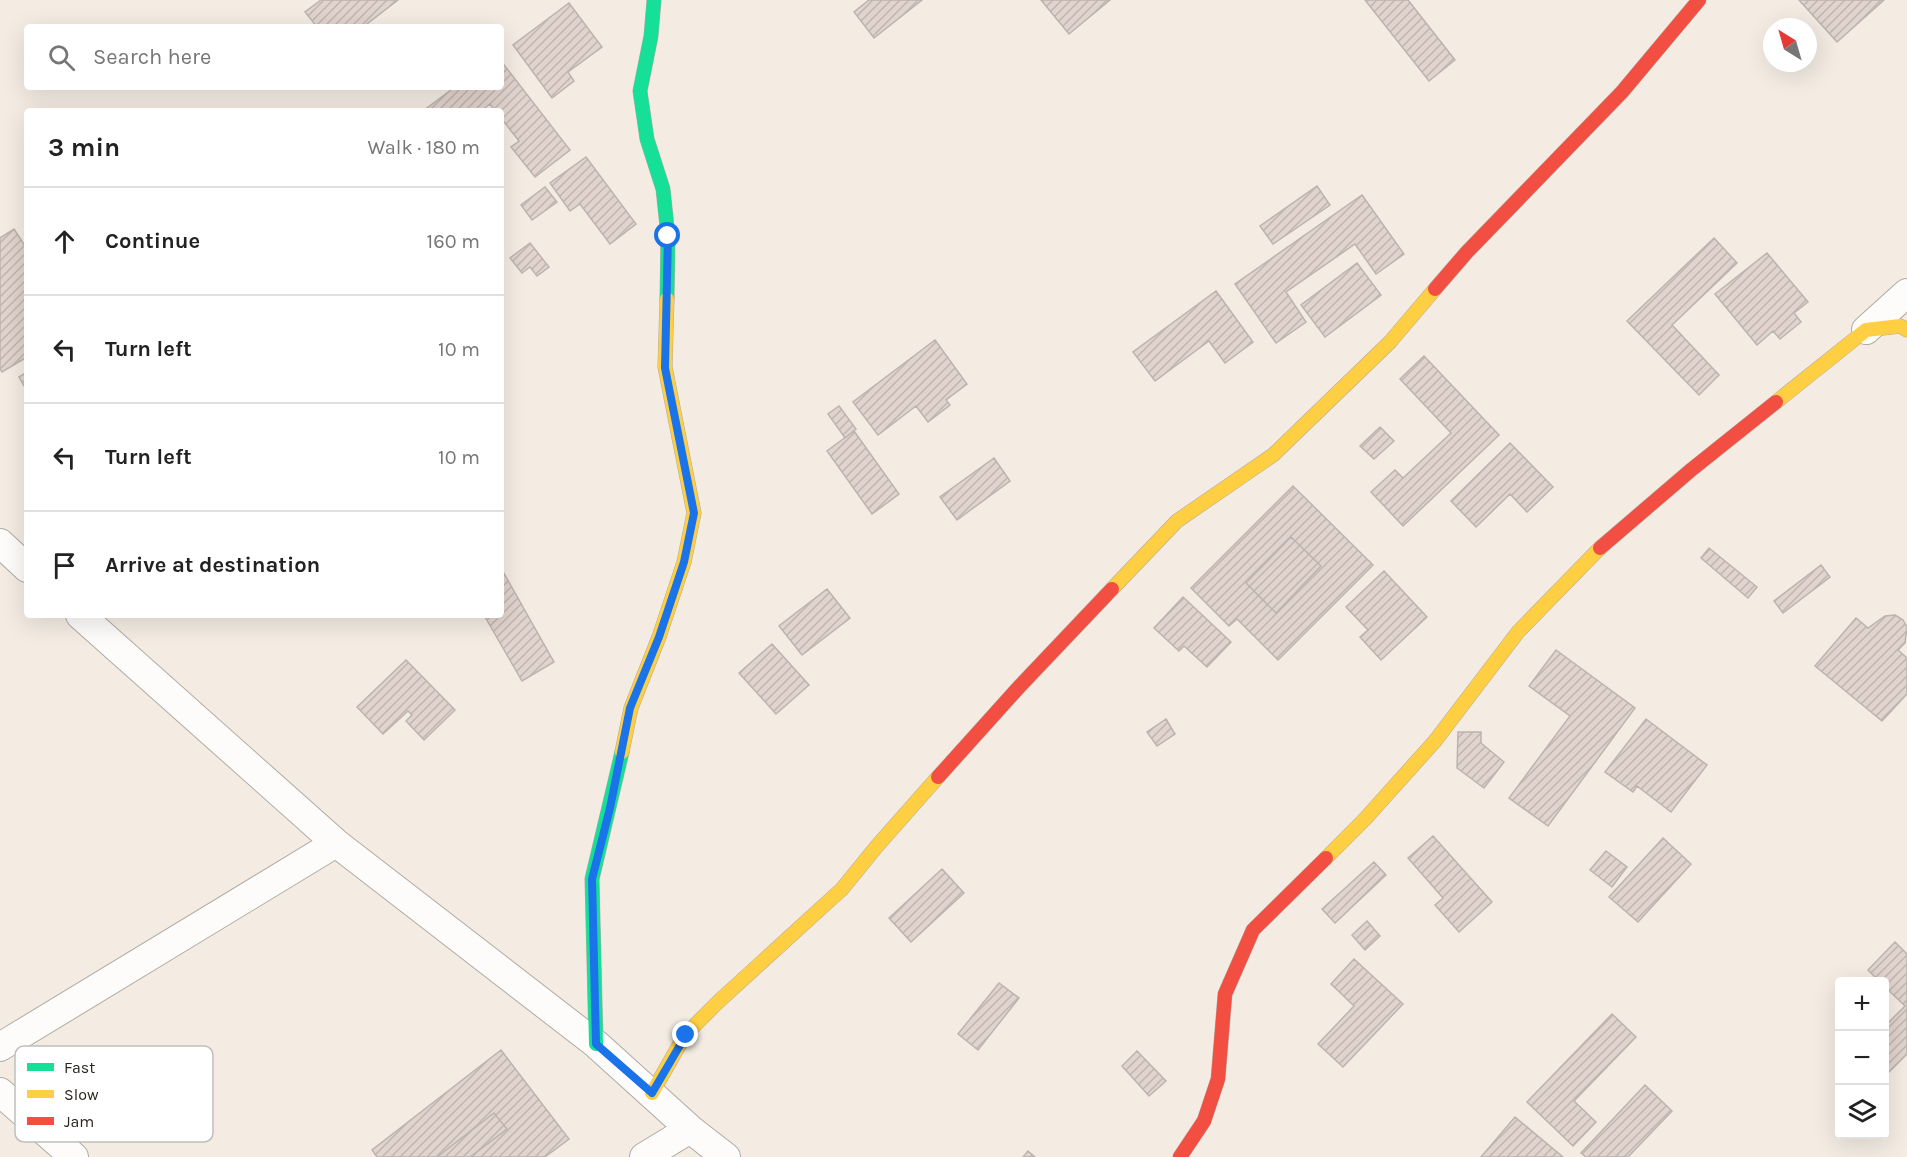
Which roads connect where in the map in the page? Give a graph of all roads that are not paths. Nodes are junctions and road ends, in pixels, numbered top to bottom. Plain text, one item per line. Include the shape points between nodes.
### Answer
1 (654, 0) edge
2 (1699, 0) edge
3 (1907, 293) edge
4 (1866, 330) junction
5 (1907, 330) edge
6 (0, 543) edge
7 (24, 564) edge
8 (83, 618) edge
9 (336, 843) junction
10 (596, 1044) junction
11 (0, 1047) edge
12 (0, 1092) edge
13 (652, 1093) junction
14 (15, 1105) edge
15 (690, 1129) junction
16 (57, 1142) edge
17 (74, 1157) edge
18 (644, 1157) edge
19 (726, 1157) edge
20 (1180, 1157) edge

1 - 10 street via 640,91 647,139 663,189 668,236 665,368 694,513 659,637 630,708 592,879
2 - 13 street via 1622,92 1467,252 1390,342 1273,455 1177,521 1019,687 842,889 686,1035
3 - 4 street
4 - 5 street via 1900,326
4 - 20 street via 1595,552 1518,632 1435,741 1365,819 1253,930 1225,994 1218,1079 1204,1121
6 - 7 street
8 - 9 street
9 - 10 street
9 - 11 street
10 - 13 street
12 - 14 street
13 - 15 street
15 - 18 street
15 - 19 street
16 - 17 street

